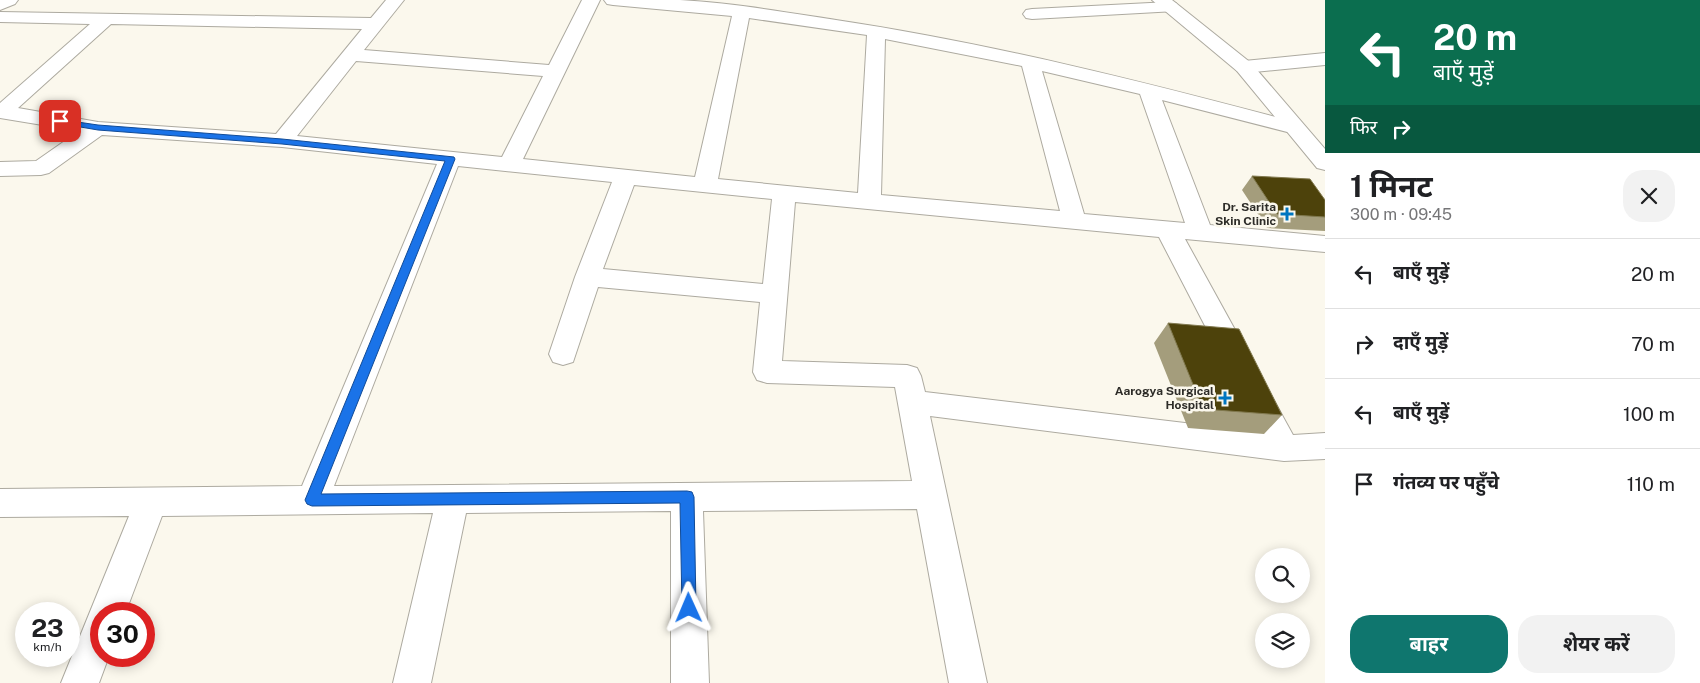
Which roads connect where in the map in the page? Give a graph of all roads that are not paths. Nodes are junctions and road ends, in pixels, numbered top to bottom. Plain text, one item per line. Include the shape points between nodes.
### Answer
1 (9, 0) edge
2 (395, 0) edge
3 (591, 0) edge
4 (613, 0) edge
5 (654, 1) edge
6 (1166, 4) edge
7 (0, 5) edge
8 (742, 11) junction
9 (1032, 14) dead end
10 (0, 16) edge
11 (106, 19) junction
12 (376, 24) junction
13 (876, 33) junction
14 (351, 55) junction
15 (1325, 59) edge
16 (1030, 61) junction
17 (1244, 67) junction
18 (556, 71) junction
19 (1148, 89) junction
20 (98, 128) junction
21 (1295, 128) junction
22 (282, 141) junction
23 (450, 159) junction
24 (1325, 163) edge
25 (509, 165) junction
26 (0, 169) edge
27 (625, 177) junction
28 (705, 185) junction
29 (784, 194) junction
30 (869, 202) junction
31 (1074, 220) junction
32 (1166, 229) junction
33 (1200, 232) junction
34 (1325, 244) edge
35 (588, 277) junction
36 (774, 294) junction
37 (563, 354) dead end
38 (912, 402) junction
39 (1325, 446) edge
40 (1284, 448) junction
41 (930, 495) junction
42 (687, 497) junction
43 (453, 499) junction
44 (312, 500) junction
45 (151, 501) junction
46 (0, 502) edge
47 (112, 602) edge
48 (90, 657) edge
49 (80, 683) edge
50 (412, 683) edge
51 (690, 683) edge
52 (968, 683) edge

1 - 7 street
2 - 12 street
3 - 18 street
4 - 5 street
5 - 8 street
6 - 9 street
6 - 17 street
8 - 13 street
8 - 28 street
10 - 11 street
11 - 12 street
11 - 20 street via 2,112
12 - 14 street
13 - 16 street
13 - 30 street
14 - 18 street
14 - 22 street
15 - 17 street
16 - 19 street
16 - 31 street
17 - 21 street
18 - 25 street
19 - 21 street
19 - 33 street
20 - 22 street
20 - 26 street via 42,168
21 - 24 street
22 - 23 street
23 - 25 street
23 - 44 street
25 - 27 street
27 - 28 street
27 - 35 street
28 - 29 street
29 - 30 street
29 - 36 street
30 - 31 street
31 - 32 street
32 - 33 street
32 - 40 street
33 - 34 street
35 - 36 street
35 - 37 street
36 - 38 street via 767,372 907,376
38 - 40 street
38 - 41 street
39 - 40 street
41 - 42 street
41 - 52 street
42 - 43 street
42 - 51 street
43 - 44 street
43 - 50 street
44 - 45 street
45 - 46 street
45 - 47 street
48 - 49 street

